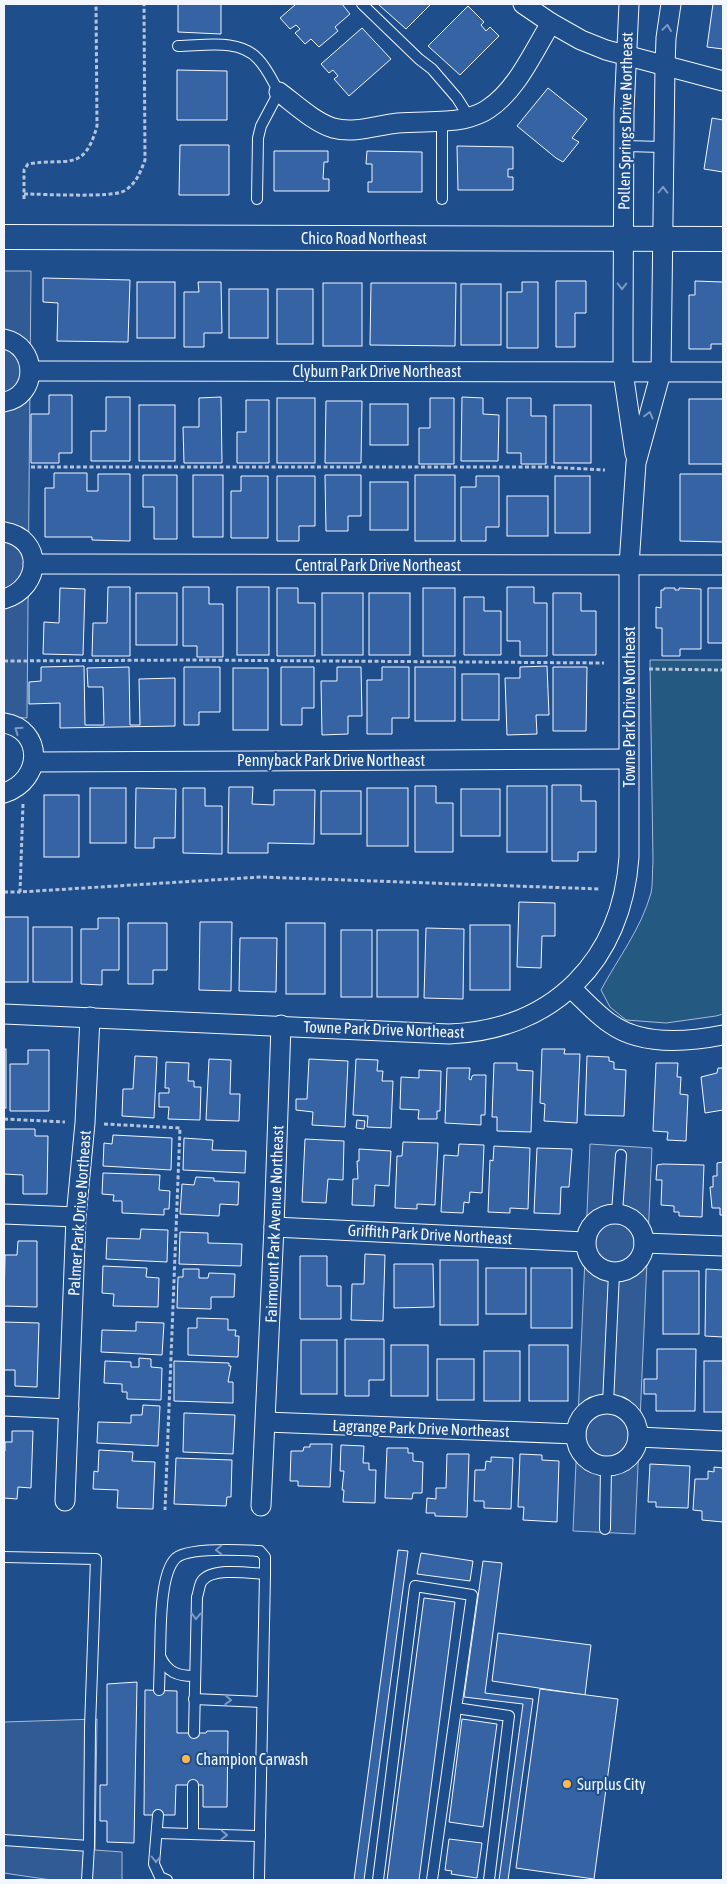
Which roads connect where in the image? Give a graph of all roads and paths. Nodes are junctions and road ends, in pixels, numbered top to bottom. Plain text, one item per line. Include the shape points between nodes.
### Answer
1 (96, 4) edge
2 (144, 4) edge
3 (362, 4) edge
4 (523, 4) edge
5 (629, 4) edge
6 (671, 4) edge
7 (551, 23) junction
8 (178, 46) dead end
9 (625, 56) junction
10 (665, 67) junction
11 (723, 81) edge
12 (279, 92) junction
13 (468, 117) junction
14 (442, 120) junction
15 (624, 146) junction
16 (663, 147) junction
17 (257, 199) dead end
18 (442, 200) dead end
19 (4, 237) edge
20 (662, 238) junction
21 (622, 239) junction
22 (723, 239) edge
23 (4, 339) edge
24 (31, 370) junction
25 (623, 372) junction
26 (660, 372) junction
27 (723, 372) edge
28 (4, 402) edge
29 (636, 462) junction
30 (31, 468) dead end
31 (605, 470) dead end
32 (4, 532) edge
33 (33, 564) junction
34 (629, 565) junction
35 (723, 565) edge
36 (4, 599) edge
37 (4, 661) edge
38 (604, 663) dead end
39 (649, 669) dead end
40 (723, 670) edge
41 (4, 723) edge
42 (628, 759) junction
43 (34, 762) junction
44 (4, 793) edge
45 (23, 804) dead end
46 (600, 889) dead end
47 (4, 892) edge
48 (20, 892) junction
49 (571, 988) junction
50 (4, 1014) edge
51 (90, 1017) junction
52 (280, 1025) junction
53 (723, 1035) edge
54 (4, 1119) edge
55 (68, 1122) dead end
56 (97, 1124) dead end
57 (621, 1155) dead end
58 (617, 1213) junction
59 (4, 1214) edge
60 (76, 1217) junction
61 (274, 1227) junction
62 (585, 1242) junction
63 (644, 1243) junction
64 (723, 1246) edge
65 (614, 1273) junction
66 (608, 1404) junction
67 (4, 1406) edge
68 (69, 1409) junction
69 (266, 1422) junction
70 (576, 1434) junction
71 (638, 1437) junction
72 (723, 1441) edge
73 (606, 1466) junction
74 (65, 1501) dead end
75 (261, 1506) dead end
76 (165, 1510) dead end
77 (605, 1529) dead end
78 (4, 1557) edge
79 (265, 1574) junction
80 (160, 1656) junction
81 (194, 1676) junction
82 (159, 1690) dead end
83 (194, 1699) junction
84 (262, 1702) junction
85 (456, 1708) junction
86 (194, 1734) dead end
87 (193, 1786) dead end
88 (158, 1815) dead end
89 (158, 1833) junction
90 (193, 1834) junction
91 (260, 1836) junction
92 (4, 1840) edge
93 (89, 1846) junction
94 (87, 1880) edge
95 (167, 1880) edge
96 (259, 1880) edge
97 (378, 1880) edge
98 (432, 1880) edge
99 (489, 1880) edge

1 - 2 path via 97,126 93,141 84,156 72,162 28,164 24,170 24,196 123,192 137,180 145,160
3 - 13 lane via 432,69 457,98
4 - 7 street
5 - 9 street, Pollen Springs Drive Northeast
10 -> 6 street
7 - 9 street via 581,40
7 - 13 street via 508,90 487,110
8 - 12 lane via 228,46 252,53 260,60
9 - 10 street
9 - 15 street, Pollen Springs Drive Northeast
10 - 11 street
10 - 16 street
12 - 14 street via 333,128 368,129 396,123
12 - 17 lane via 258,138
13 - 14 street
14 - 18 lane
15 - 16 lane
15 - 21 street, Pollen Springs Drive Northeast
20 -> 16 street
19 - 21 street, Chico Road Northeast
20 - 21 street, Chico Road Northeast
20 - 22 street, Chico Road Northeast
20 - 26 street, Towne Park Drive Northeast
21 -> 25 street, Towne Park Drive Northeast
23 - 24 street via 21,348
24 - 25 street, Clyburn Park Drive Northeast
24 - 28 street via 22,393
25 - 26 street, Clyburn Park Drive Northeast
25 - 29 street, Towne Park Drive Northeast
26 - 27 street, Clyburn Park Drive Northeast
29 -> 26 street, Towne Park Drive Northeast
29 - 34 street, Towne Park Drive Northeast
30 - 31 path via 549,467
32 - 33 street via 23,541
33 - 34 street, Central Park Drive Northeast
33 - 36 street via 32,574 22,591
34 - 35 street, Central Park Drive Northeast
34 - 42 street, Towne Park Drive Northeast
37 - 38 path
39 - 40 path
43 -> 41 street via 25,734
42 - 43 street, Pennyback Park Drive Northeast
42 - 49 street, Towne Park Drive Northeast via 626,890 615,924 594,960
43 - 44 street via 24,782 15,790
45 - 48 path
46 - 48 path via 261,877
47 - 48 path
49 - 52 street, Towne Park Drive Northeast via 549,1006 524,1017 468,1033
49 - 53 street via 610,1024 626,1033 669,1040
50 - 51 street, Towne Park Drive Northeast
51 - 52 street, Towne Park Drive Northeast
51 - 60 street, Palmer Park Drive Northeast
52 - 61 street, Fairmount Park Avenue Northeast
54 - 55 path
56 - 76 path via 180,1128
57 - 58 lane
58 - 62 street via 608,1214 592,1224
58 - 63 street via 635,1222 642,1230
59 - 60 street
60 - 68 street, Palmer Park Drive Northeast
61 - 62 street, Griffith Park Drive Northeast
61 - 69 street, Fairmount Park Avenue Northeast
62 - 65 street via 586,1251 596,1266
63 - 64 street
63 - 65 street via 640,1259 633,1267
65 - 66 lane
66 - 70 street via 582,1416
66 - 71 street via 618,1406 633,1418
67 - 68 street
68 - 74 street, Palmer Park Drive Northeast
69 - 70 street, Lagrange Park Drive Northeast
69 - 75 street, Fairmount Park Avenue Northeast
70 - 73 street via 583,1454 591,1461
71 - 72 street
71 - 73 street via 630,1456
73 - 77 lane
78 - 93 lane via 96,1559
79 -> 80 lane via 265,1557 260,1550 187,1553 176,1558 164,1580
79 -> 81 lane via 214,1573 201,1582 197,1596
79 - 84 lane
80 - 81 lane via 170,1672
80 - 82 lane
81 - 83 lane
83 -> 84 lane
83 - 86 lane
84 - 91 lane
85 - 97 lane via 472,1595 415,1586
85 - 98 lane
85 - 99 lane via 509,1716
87 - 90 lane
88 - 89 lane
89 - 90 lane
89 -> 95 lane via 154,1864 160,1878
90 -> 91 lane
91 - 96 lane
92 - 93 lane
93 - 94 lane

